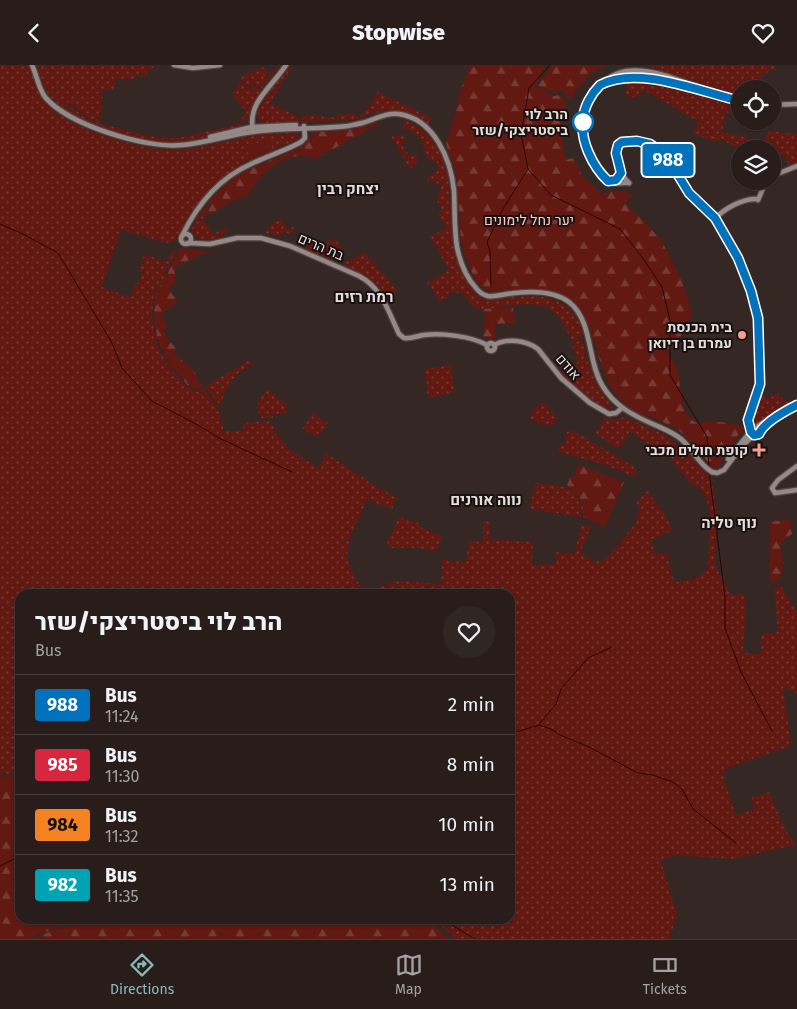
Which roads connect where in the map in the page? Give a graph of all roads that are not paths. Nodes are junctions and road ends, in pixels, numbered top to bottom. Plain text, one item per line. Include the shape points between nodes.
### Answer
1 (32, 65) edge
2 (174, 65) edge
3 (220, 65) edge
4 (286, 65) edge
5 (729, 99) edge
6 (797, 104) edge
7 (781, 105) edge
8 (254, 111) junction
9 (362, 123) junction
10 (304, 126) junction
11 (268, 127) junction
12 (316, 127) junction
13 (253, 129) junction
14 (291, 129) junction
15 (234, 131) junction
16 (304, 140) junction
17 (165, 145) junction
18 (797, 166) edge
19 (781, 172) edge
20 (621, 173) junction
21 (608, 181) junction
22 (762, 190) edge
23 (715, 218) junction
24 (189, 223) junction
25 (182, 236) junction
26 (191, 237) junction
27 (188, 243) junction
28 (201, 243) junction
29 (487, 345) joint
30 (612, 398) junction
31 (797, 403) edge
32 (622, 408) junction
33 (611, 414) junction
34 (633, 415) junction
35 (750, 415) junction
36 (758, 427) junction
37 (752, 432) junction
38 (797, 466) edge
39 (797, 490) edge

1 - 17 street via 42,92 59,109 106,132
2 - 3 street
4 - 8 street via 262,95
5 - 21 street via 647,71 627,71 606,80 589,100 582,125 588,151
6 - 7 street
8 - 11 street via 259,125
8 - 13 street
8 - 15 street via 245,127
9 - 10 street
9 - 12 street
9 - 30 street via 398,113 426,127 443,151 450,168 457,245 462,264 478,291 486,296 545,293 570,303 584,325 597,375
10 - 11 street
10 - 12 street
10 - 14 street
10 - 16 street
11 - 13 street
12 - 16 street
13 - 14 street
13 - 15 street
13 - 17 street via 193,144
14 - 16 street via 302,133
15 - 17 street
16 - 24 street via 231,175 208,195
18 - 19 street
20 - 21 street via 616,180
20 - 21 street via 629,183
20 - 23 street via 616,158 618,145 626,141 650,144 668,159 689,193
22 - 23 street via 758,199 726,210
23 - 35 street via 742,267 758,318 760,384
24 - 25 street
24 - 26 street
25 - 26 street via 186,233
25 - 27 street via 182,242
26 - 27 street
26 - 28 street
27 - 28 street, בת הרים
28 - 29 street, בת הרים via 252,237 290,246 371,283 404,338 458,336
29 - 33 street, אודם via 491,351 499,343 517,341 532,345 573,390
30 - 32 street
30 - 33 street via 616,409
31 - 36 street
32 - 33 street
32 - 34 street
33 - 34 street
34 - 37 street via 676,435 704,466 717,473 724,470
35 - 36 street
35 - 37 street via 748,420
36 - 37 street
36 - 37 street via 759,434
38 - 39 street via 772,488 775,493

